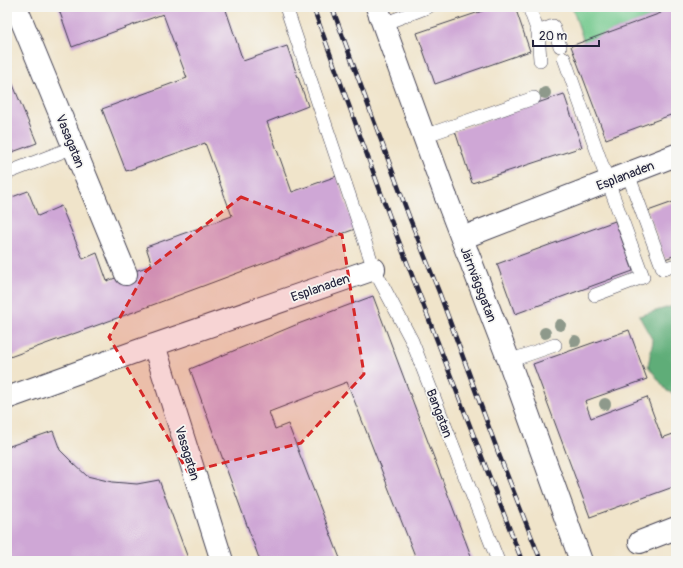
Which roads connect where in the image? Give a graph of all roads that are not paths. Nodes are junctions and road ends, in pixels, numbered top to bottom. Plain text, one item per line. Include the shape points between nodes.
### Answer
1 (16, 7) edge
2 (286, 7) edge
3 (428, 7) edge
4 (529, 7) edge
5 (380, 15) edge
6 (538, 32) junction
7 (540, 60) dead end
8 (534, 98) dead end
9 (424, 136) junction
10 (74, 147) junction
11 (676, 155) edge
12 (7, 173) edge
13 (618, 178) junction
14 (465, 246) junction
15 (676, 265) edge
16 (374, 269) junction
17 (126, 274) dead end
18 (595, 295) dead end
19 (154, 345) junction
20 (555, 345) dead end
21 (509, 361) junction
22 (7, 398) edge
23 (676, 528) edge
24 (640, 542) dead end
25 (222, 561) edge
26 (498, 561) edge
27 (581, 561) edge

1 - 10 street, Vasagatan
2 - 16 lane
3 - 5 lane
4 - 6 lane
5 - 9 street, Järnvägsgatan
6 - 7 lane
6 - 13 lane via 553,26
8 - 9 lane
9 - 14 street, Järnvägsgatan
10 - 12 lane
10 - 17 street, Vasagatan
11 - 13 street, Esplanaden
13 - 14 street, Esplanaden
13 - 15 lane via 663,269
13 - 18 lane via 643,277
14 - 21 street, Järnvägsgatan
16 - 19 street, Esplanaden
16 - 26 lane, Bangatan via 412,340
19 - 22 street, Esplanaden
19 - 25 street, Vasagatan
20 - 21 lane
21 - 27 street, Järnvägsgatan
23 - 24 street

